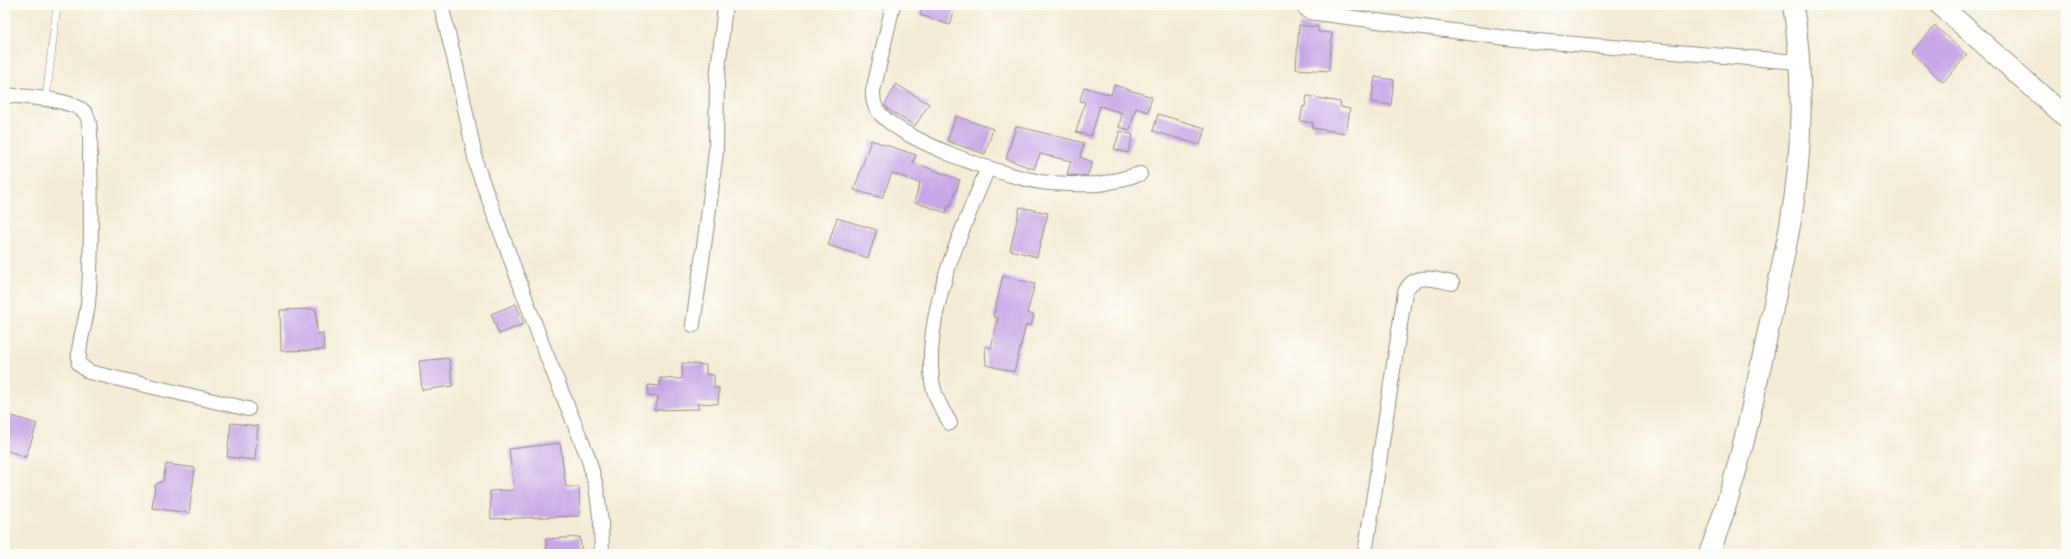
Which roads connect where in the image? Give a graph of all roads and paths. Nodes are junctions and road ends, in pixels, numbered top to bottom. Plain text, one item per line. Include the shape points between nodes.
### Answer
1 (57, 5) edge
2 (441, 5) edge
3 (725, 5) edge
4 (893, 5) edge
5 (1302, 5) edge
6 (1793, 5) edge
7 (1940, 5) edge
8 (1799, 62) junction
9 (5, 96) edge
10 (46, 99) junction
11 (2066, 117) edge
12 (988, 168) junction
13 (1140, 174) dead end
14 (1452, 283) dead end
15 (692, 325) dead end
16 (248, 409) dead end
17 (950, 423) dead end
18 (602, 554) edge
19 (1364, 554) edge
20 (1710, 554) edge

1 - 10 lane
2 - 18 street via 477,167 588,458 597,494
3 - 15 street via 717,80 716,152
4 - 12 street via 873,91 877,110 921,142
5 - 8 street via 1309,12 1514,39
6 - 8 main road
7 - 11 main road
8 - 20 main road via 1798,169 1790,225 1734,480
9 - 10 street
10 - 16 street via 78,107 86,115 90,134 91,230 88,306 78,355 79,364 89,372 104,376
12 - 13 street via 1048,183 1100,184
12 - 17 street via 954,250 936,309 932,333 931,379 935,394
14 - 19 street via 1416,279 1409,284 1405,292

